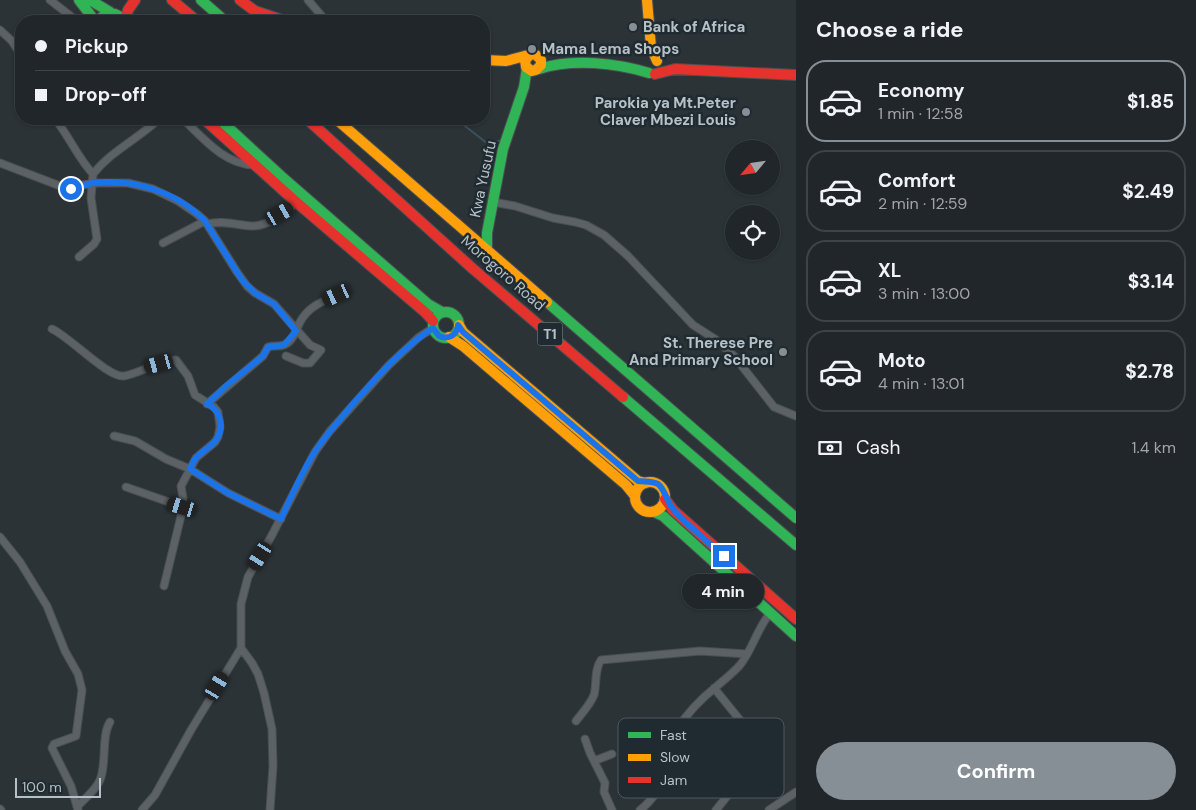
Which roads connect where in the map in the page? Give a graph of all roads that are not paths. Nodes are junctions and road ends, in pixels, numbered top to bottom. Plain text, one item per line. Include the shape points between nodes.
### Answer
1 (50, 0) edge
2 (79, 0) edge
3 (90, 0) edge
4 (172, 0) edge
5 (201, 0) edge
6 (240, 0) edge
7 (308, 0) edge
8 (647, 0) edge
9 (133, 2) edge
10 (112, 13) junction
11 (69, 15) edge
12 (92, 15) edge
13 (103, 15) edge
14 (117, 15) edge
15 (127, 15) edge
16 (190, 15) edge
17 (218, 15) edge
18 (264, 15) edge
19 (321, 15) edge
20 (0, 30) edge
21 (15, 46) edge
22 (534, 55) junction
23 (490, 60) edge
24 (506, 61) junction
25 (567, 64) junction
26 (652, 66) junction
27 (532, 69) junction
28 (796, 75) edge
29 (58, 125) edge
30 (153, 125) edge
31 (190, 125) edge
32 (211, 125) edge
33 (226, 125) edge
34 (314, 125) edge
35 (343, 125) edge
36 (0, 163) edge
37 (254, 165) junction
38 (93, 174) junction
39 (91, 183) junction
40 (296, 202) junction
41 (493, 202) junction
42 (206, 223) junction
43 (163, 243) dead end
44 (487, 250) junction
45 (79, 257) dead end
46 (337, 295) dead end
47 (442, 312) junction
48 (433, 325) junction
49 (458, 325) junction
50 (52, 329) dead end
51 (296, 331) junction
52 (449, 337) junction
53 (286, 356) dead end
54 (207, 404) junction
55 (796, 416) edge
56 (114, 436) dead end
57 (190, 469) junction
58 (646, 483) junction
59 (126, 487) dead end
60 (635, 496) junction
61 (665, 499) junction
62 (182, 507) junction
63 (654, 512) junction
64 (796, 518) edge
65 (281, 519) junction
66 (0, 537) edge
67 (796, 545) edge
68 (164, 586) dead end
69 (771, 612) junction
70 (796, 619) edge
71 (796, 636) edge
72 (241, 648) junction
73 (747, 654) junction
74 (714, 688) junction
75 (685, 718) edge
76 (738, 718) edge
77 (576, 721) dead end
78 (110, 722) dead end
79 (585, 739) dead end
80 (612, 754) dead end
81 (594, 761) junction
82 (796, 792) edge
83 (652, 798) edge
84 (726, 798) edge
85 (77, 809) edge
86 (142, 810) edge
87 (270, 810) edge
88 (612, 810) edge
89 (640, 810) edge
90 (716, 810) edge
91 (770, 810) edge

1 - 11 street
2 - 12 main road
3 - 10 main road
4 - 16 main road
5 - 17 main road
6 - 18 main road via 248,8
7 - 19 street
8 - 26 main road
9 - 10 main road
9 - 15 main road
10 - 13 main road
10 - 14 main road
20 - 21 street
22 - 24 main road
22 - 25 main road
22 - 27 main road via 525,60
22 - 27 main road via 542,61
23 - 24 main road
24 - 27 main road
25 - 26 main road
25 - 27 main road
26 - 28 main road via 675,70
27 - 41 main road, Kwa Yusufu via 503,149
29 - 38 street
30 - 38 street via 114,152
31 - 37 street via 229,159
32 - 37 main road
33 - 47 main road via 420,298
34 - 67 main road, Morogoro Road / T1 via 472,268
35 - 44 main road, Morogoro Road / T1
36 - 39 street via 66,188
37 - 40 main road
38 - 39 street
39 - 42 street via 128,183 152,189 178,201
39 - 45 street via 97,238
40 - 42 street via 290,209 260,225
40 - 48 main road via 426,313
41 - 44 main road, Kwa Yusufu
41 - 55 street via 586,225 604,235 693,325 734,356 774,407
42 - 43 street
42 - 51 street via 242,280 255,293 274,304
44 - 64 main road, Morogoro Road / T1
46 - 51 street via 304,315
47 - 48 main road via 436,315
47 - 49 main road via 455,316
48 - 52 main road via 439,336
48 - 65 street via 389,365 330,431 302,474
49 - 52 main road via 455,334
49 - 58 main road via 638,481
50 - 54 street via 108,371 121,376 176,360 188,376 195,395
51 - 53 street via 310,345 321,350 310,363
51 - 54 street via 284,345 268,347 263,356
52 - 60 main road via 626,485
54 - 57 street via 218,412 219,434
56 - 57 street via 134,441
57 - 62 street via 181,486
57 - 65 street via 228,493
58 - 60 main road
58 - 61 main road via 660,486
59 - 62 street
60 - 63 main road via 641,509
61 - 63 main road via 663,506
61 - 70 main road
62 - 68 street
63 - 69 main road via 663,516
65 - 72 street via 245,585 241,604
66 - 85 street via 47,606 82,686 76,736 54,744 52,748 72,786
69 - 71 main road
69 - 73 street
72 - 86 street via 163,782
72 - 87 street via 258,674 272,729
73 - 74 street via 739,666
73 - 77 street via 700,651 601,660 593,697
74 - 75 street
74 - 76 street
78 - 85 street via 100,780
79 - 81 street
80 - 81 street
81 - 88 street via 605,783 604,792
82 - 91 street
83 - 89 street
84 - 90 street

